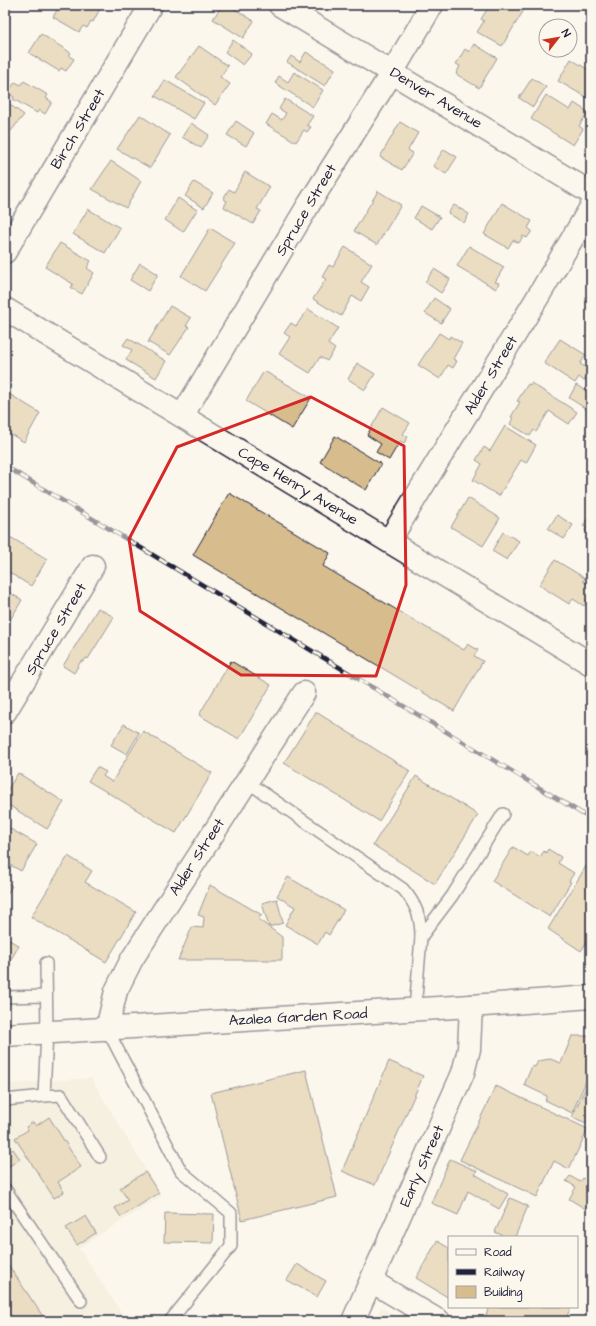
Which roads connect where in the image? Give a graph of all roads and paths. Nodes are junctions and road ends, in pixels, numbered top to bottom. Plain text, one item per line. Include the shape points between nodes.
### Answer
1 (151, 5) edge
2 (280, 5) edge
3 (432, 5) edge
4 (393, 71) junction
5 (591, 193) edge
6 (591, 207) edge
7 (5, 252) edge
8 (5, 309) edge
9 (182, 416) junction
10 (389, 541) junction
11 (94, 566) dead end
12 (591, 664) edge
13 (304, 693) dead end
14 (5, 712) edge
15 (246, 781) junction
16 (503, 814) dead end
17 (421, 937) junction
18 (46, 963) dead end
19 (46, 996) junction
20 (591, 996) edge
21 (5, 997) edge
22 (471, 1006) junction
23 (415, 1010) junction
24 (107, 1029) junction
25 (47, 1032) junction
26 (5, 1035) edge
27 (44, 1096) junction
28 (5, 1100) edge
29 (100, 1157) dead end
30 (5, 1189) edge
31 (371, 1281) junction
32 (81, 1301) dead end
33 (170, 1321) edge
34 (353, 1321) edge
35 (439, 1321) edge

1 - 7 street, Birch Street
2 - 4 street, Denver Avenue
3 - 4 street, Spruce Street
4 - 5 street, Denver Avenue
4 - 9 street, Spruce Street via 309,204
6 - 10 street, Alder Street
8 - 9 street, Cape Henry Avenue
9 - 10 street, Cape Henry Avenue
10 - 12 street, Cape Henry Avenue
11 - 14 street, Spruce Street
13 - 15 street, Alder Street
15 - 17 lane via 403,889 418,911
15 - 24 street, Alder Street via 132,959 111,1006
16 - 17 lane via 452,896
17 - 23 lane
18 - 19 lane
19 - 21 lane
19 - 25 lane
20 - 22 street, Azalea Garden Road
22 - 23 street, Azalea Garden Road
22 - 31 street, Early Street via 469,1050 463,1073
23 - 24 street, Azalea Garden Road
24 - 25 street, Azalea Garden Road
24 - 33 lane via 181,1171 231,1213 231,1246
25 - 26 street, Azalea Garden Road
25 - 27 lane
27 - 28 lane
27 - 29 lane via 61,1095
30 - 32 lane
31 - 34 street, Early Street
31 - 35 street

